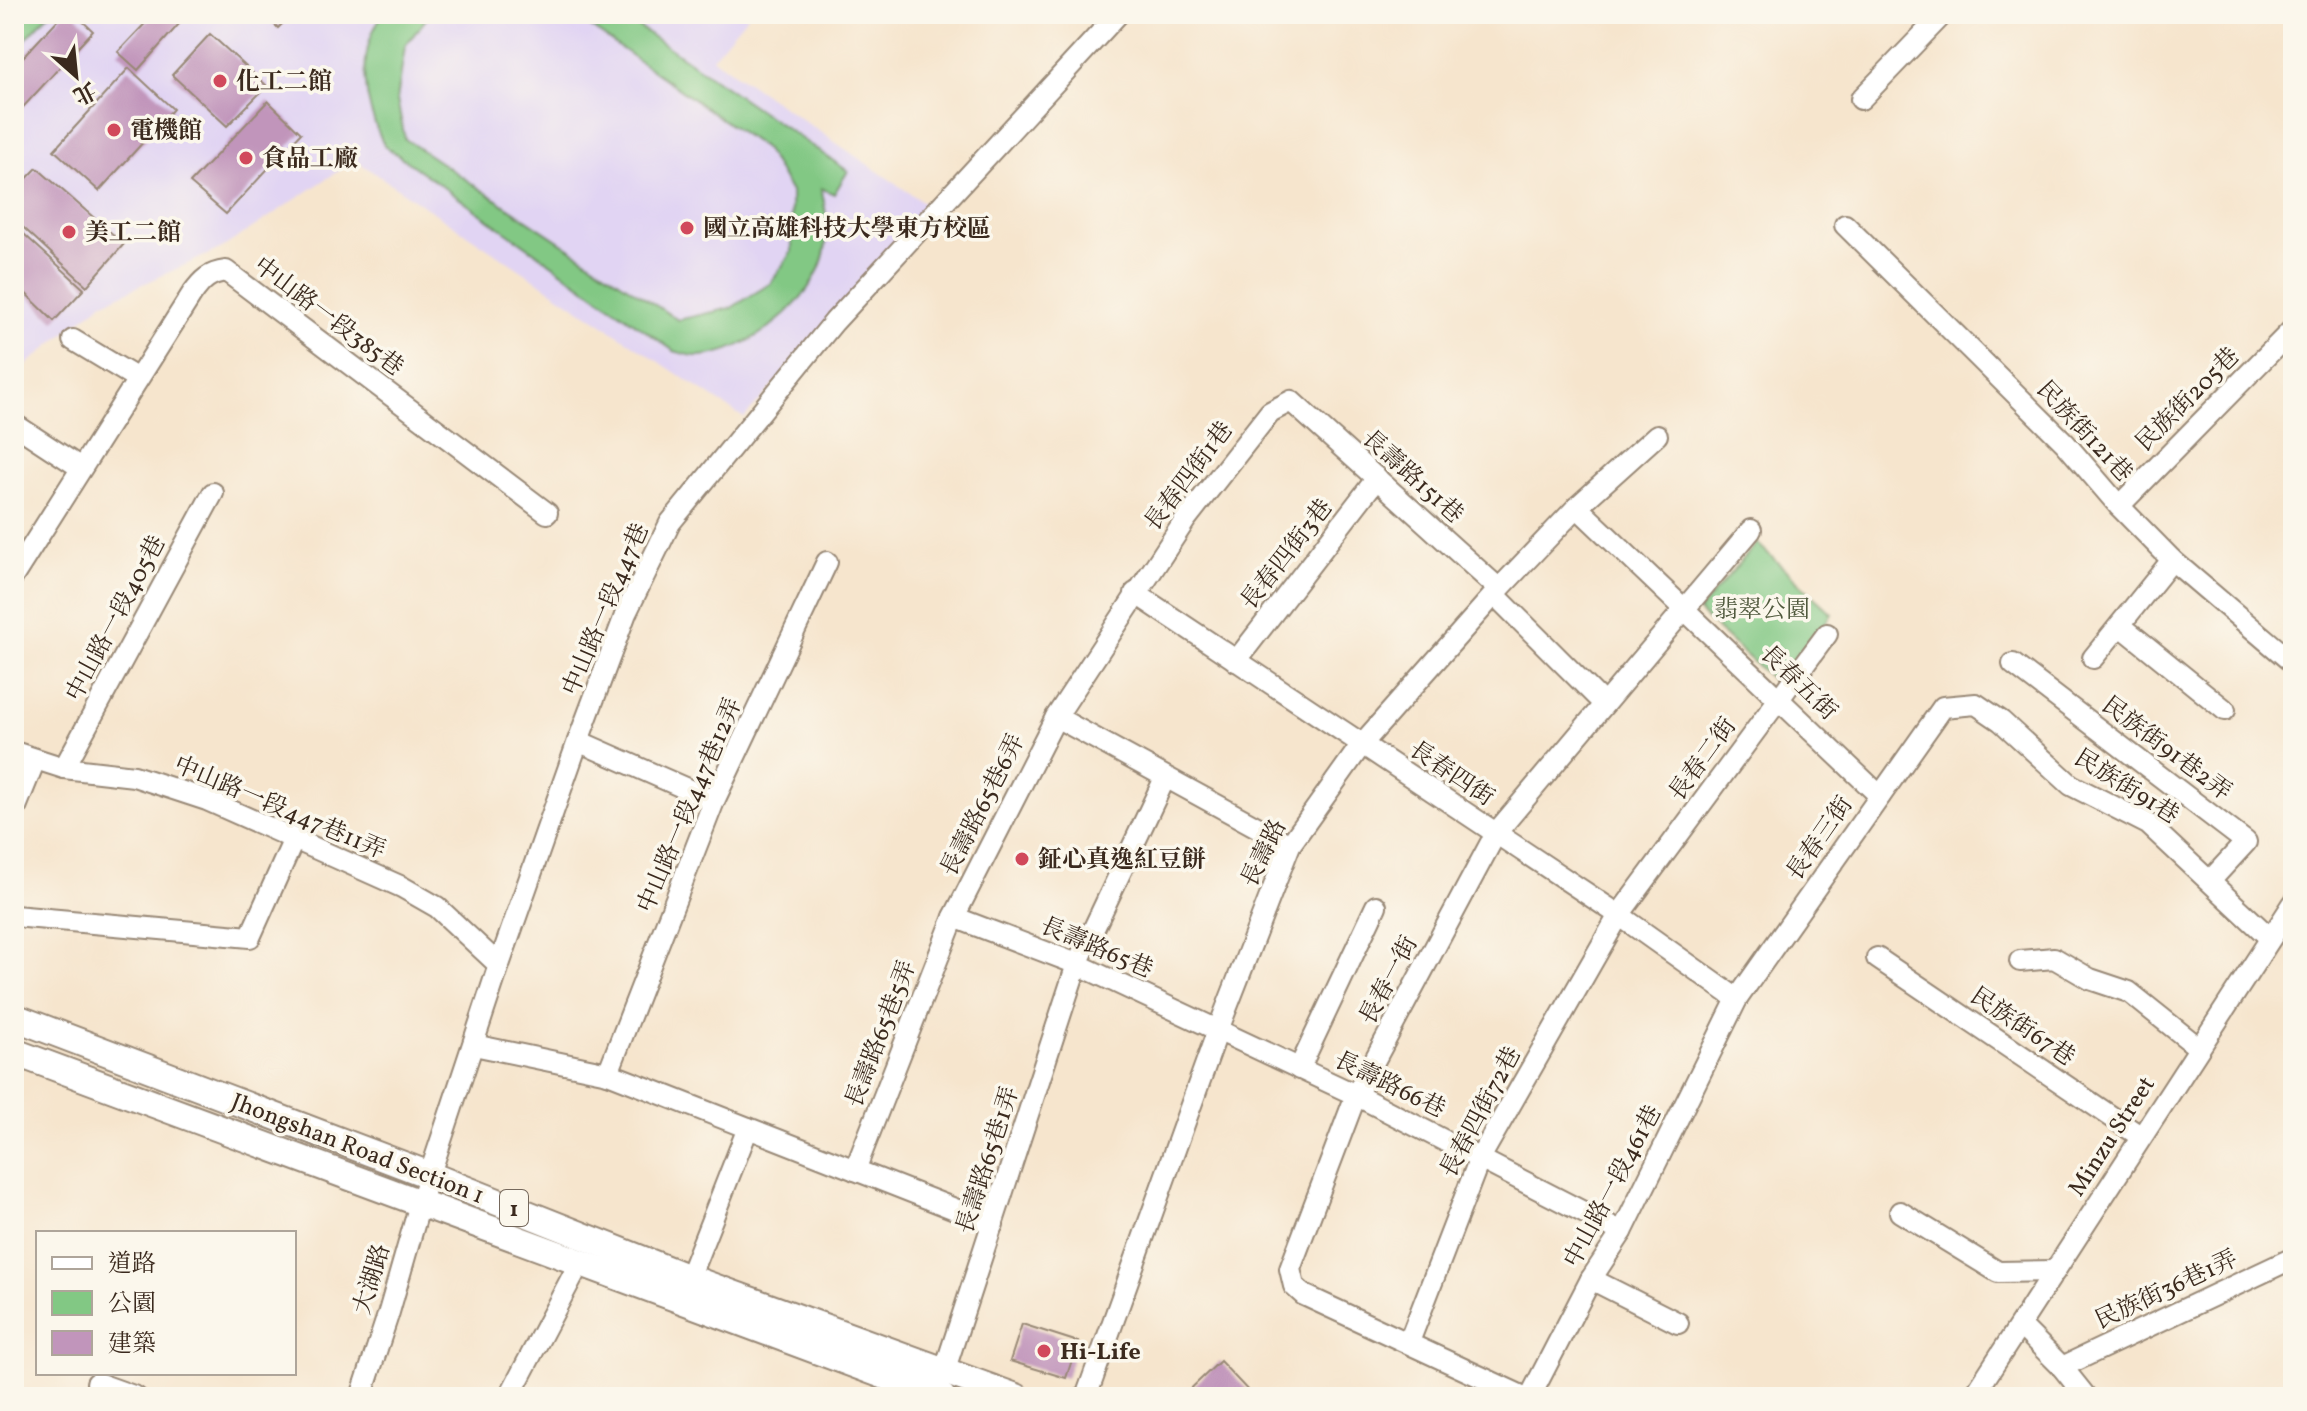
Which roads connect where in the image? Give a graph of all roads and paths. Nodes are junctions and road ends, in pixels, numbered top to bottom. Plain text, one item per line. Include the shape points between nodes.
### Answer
1 (1118, 14) edge
2 (1943, 14) edge
3 (1861, 99) dead end
4 (1845, 225) dead end
5 (2293, 329) edge
6 (73, 340) dead end
7 (136, 378) junction
8 (1291, 401) joint
9 (14, 424) edge
10 (1657, 435) dead end
11 (81, 468) junction
12 (1377, 478) junction
13 (213, 493) dead end
14 (2119, 506) junction
15 (1577, 507) junction
16 (547, 513) dead end
17 (1751, 530) dead end
18 (22, 546) edge
19 (2172, 560) junction
20 (827, 562) dead end
21 (14, 575) edge
22 (1497, 592) junction
23 (1135, 593) junction
24 (1685, 609) junction
25 (2120, 625) junction
26 (1827, 634) dead end
27 (2093, 658) dead end
28 (1236, 661) junction
29 (2293, 663) edge
30 (2013, 664) dead end
31 (1778, 699) junction
32 (1604, 704) junction
33 (1943, 707) joint
34 (2225, 710) dead end
35 (1056, 717) junction
36 (578, 741) junction
37 (1362, 744) junction
38 (14, 752) edge
39 (35, 760) junction
40 (64, 768) junction
41 (1165, 778) junction
42 (1880, 796) junction
43 (714, 801) junction
44 (14, 812) edge
45 (1496, 833) junction
46 (294, 839) junction
47 (1290, 845) junction
48 (2210, 881) junction
49 (2293, 904) edge
50 (1376, 906) dead end
51 (1619, 915) junction
52 (14, 916) edge
53 (954, 917) junction
54 (2270, 938) junction
55 (1877, 958) dead end
56 (2020, 961) dead end
57 (1077, 964) junction
58 (499, 965) junction
59 (1737, 999) junction
60 (14, 1017) edge
61 (1218, 1030) junction
62 (474, 1045) junction
63 (2199, 1048) junction
64 (14, 1052) edge
65 (1299, 1069) junction
66 (608, 1073) junction
67 (1356, 1095) junction
68 (748, 1128) junction
69 (2140, 1136) junction
70 (1480, 1158) junction
71 (855, 1170) junction
72 (432, 1176) junction
73 (420, 1204) junction
74 (1900, 1212) dead end
75 (993, 1224) junction
76 (1622, 1232) junction
77 (2293, 1258) edge
78 (580, 1262) junction
79 (2055, 1271) junction
80 (689, 1278) junction
81 (1591, 1279) junction
82 (1678, 1323) dead end
83 (2021, 1326) junction
84 (1409, 1342) junction
85 (2062, 1367) junction
86 (97, 1383) dead end
87 (943, 1385) edge
88 (361, 1392) edge
89 (136, 1397) edge
90 (509, 1397) edge
91 (1016, 1397) edge
92 (1086, 1397) edge
93 (1524, 1397) edge
94 (1530, 1397) edge
95 (1973, 1397) edge
96 (2086, 1397) edge

1 - 36 street, 中山路一段447巷 via 834,322 670,523 626,613
2 - 3 street
4 - 14 street, 民族街121巷 via 2065,443
5 - 14 street, 民族街205巷
6 - 7 street
7 - 11 street, 中山路一段385巷
7 - 16 street, 中山路一段385巷 via 202,280 226,271
8 - 12 street, 長壽路151巷
8 - 23 street, 長春四街1巷 via 1270,412
9 - 11 street
10 - 15 street, 長壽路
11 - 18 street, 中山路一段385巷
12 - 22 street, 長壽路151巷
12 - 28 street, 長春四街3巷
13 - 40 street, 中山路一段405巷
14 - 19 street, 民族街121巷
15 - 22 street, 長壽路
15 - 24 street, 長春五街
17 - 24 street, 長春一街
18 - 21 street, 中山路一段385巷
19 - 25 street
19 - 29 street, 民族街121巷
20 - 43 street, 中山路一段447巷12弄
22 - 32 street, 長壽路151巷
22 - 37 street, 長壽路
23 - 28 street, 長春四街
23 - 35 street, 長春四街1巷
24 - 31 street, 長春五街
24 - 32 street, 長春一街
25 - 27 street
25 - 34 street
26 - 31 street, 長春二街
28 - 37 street, 長春四街
30 - 48 street, 民族街91巷2弄 via 2246,842
31 - 42 street, 長春五街
31 - 51 street, 長春二街
32 - 45 street, 長春一街
33 - 42 street, 長春三街
33 - 48 street, 民族街91巷 via 1976,704 2071,785 2148,824
35 - 41 street
35 - 53 street, 長壽路65巷6弄
36 - 43 street
36 - 58 street, 中山路一段447巷
37 - 45 street, 長春四街
37 - 47 street, 長壽路
38 - 39 street, 中山路一段447巷11弄
39 - 40 street, 中山路一段447巷11弄
39 - 44 street
40 - 46 street, 中山路一段447巷11弄 via 134,776 207,800
41 - 47 street
41 - 57 street, 長壽路65巷1弄
42 - 59 street, 長春三街
43 - 66 street, 中山路一段447巷12弄
45 - 51 street, 長春四街
45 - 67 street, 長春一街
46 - 52 street via 250,937
46 - 58 street, 中山路一段447巷11弄 via 437,907
47 - 61 street, 長壽路
48 - 54 street, 民族街91巷
49 - 54 street, Minzu Street
50 - 65 street
51 - 59 street, 長春四街
51 - 70 street, 長春四街72巷
53 - 57 street, 長壽路65巷
53 - 71 street, 長壽路65巷5弄
54 - 63 street, Minzu Street
55 - 69 street, 民族街67巷
56 - 63 street via 2054,958 2090,979 2129,992
57 - 61 street, 長壽路65巷
57 - 75 street, 長壽路65巷1弄
58 - 62 street, 中山路一段447巷
59 - 76 street, 中山路一段461巷
60 - 72 main road, Jhongshan Road Section 1 / 1
61 - 65 street, 長壽路66巷
61 - 92 street, 長壽路
62 - 66 street
62 - 72 street, 中山路一段447巷
63 - 69 street, Minzu Street
64 - 73 main road, Jhongshan Road Section 1 / 1
65 - 67 street, 長壽路66巷
66 - 68 street
67 - 70 street, 長壽路66巷
67 - 84 street, 長春一街 via 1290,1269 1294,1286 1304,1295
68 - 71 street
68 - 80 street
69 - 79 street, Minzu Street
70 - 76 street, 長壽路66巷
70 - 84 street, 長春四街72巷
71 - 75 street
72 - 73 street, 大湖路
72 - 80 main road, Jhongshan Road Section 1 / 1
73 - 78 main road, Jhongshan Road Section 1 / 1
73 - 88 street, 大湖路
74 - 79 street via 1998,1272
75 - 87 street, 長壽路65巷1弄
76 - 81 street, 中山路一段461巷
77 - 85 street, 民族街36巷1弄
78 - 87 main road, Jhongshan Road Section 1 / 1
78 - 90 street
79 - 83 street, Minzu Street
80 - 87 main road, Jhongshan Road Section 1 / 1
81 - 82 street
81 - 94 street, 中山路一段461巷
83 - 85 street
83 - 95 street, Minzu Street
84 - 93 street, 長春一街
85 - 96 street
86 - 89 street
87 - 91 main road, Jhongshan Road Section 1 / 1

